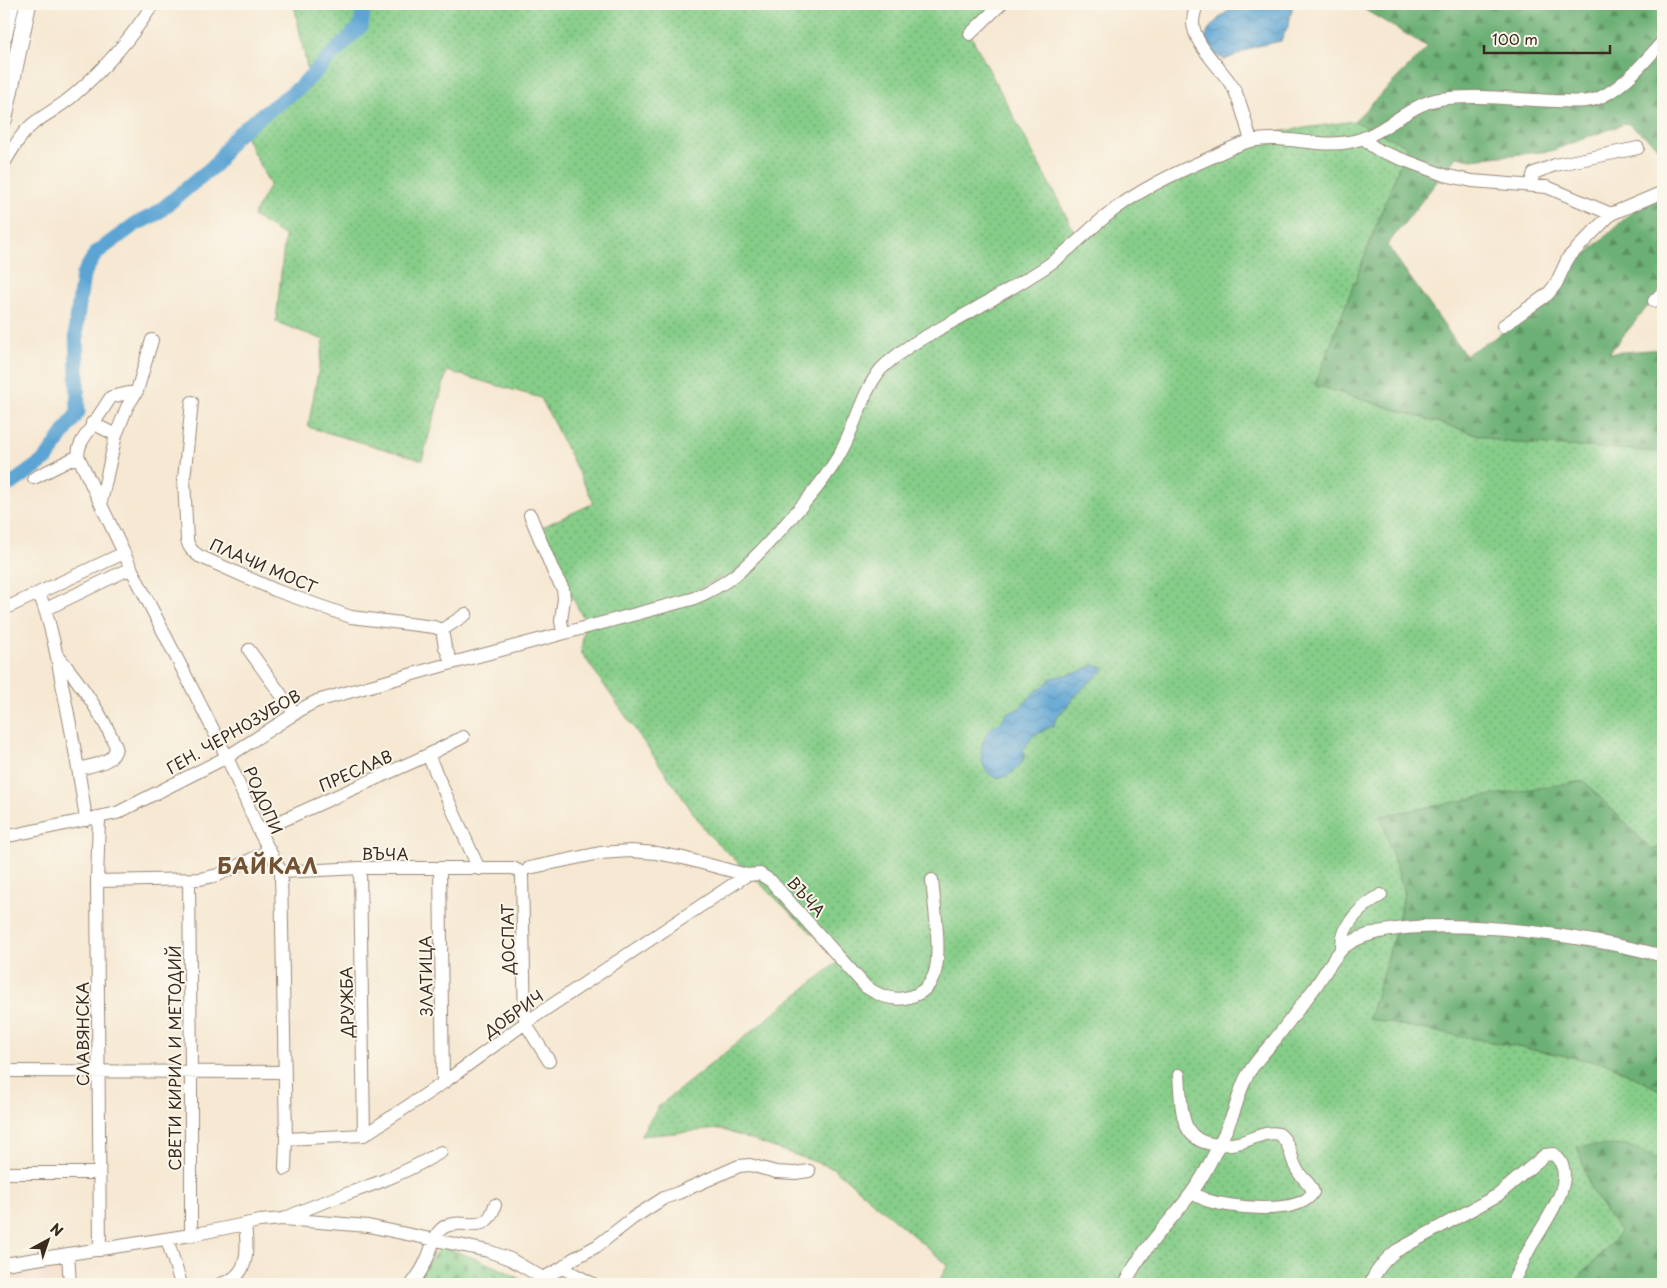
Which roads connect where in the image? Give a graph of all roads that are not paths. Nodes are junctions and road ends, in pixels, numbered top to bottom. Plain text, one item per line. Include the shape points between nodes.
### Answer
1 (11, 4) edge
2 (28, 4) edge
3 (153, 4) edge
4 (1001, 4) edge
5 (1197, 4) edge
6 (970, 34) dead end
7 (4, 35) edge
8 (1663, 41) edge
9 (5, 109) edge
10 (1364, 138) junction
11 (1251, 141) junction
12 (1638, 148) dead end
13 (4, 163) edge
14 (1530, 185) junction
15 (1663, 192) edge
16 (1611, 214) junction
17 (1503, 326) dead end
18 (152, 340) dead end
19 (137, 391) junction
20 (192, 402) dead end
21 (92, 423) junction
22 (116, 435) junction
23 (78, 456) junction
24 (34, 478) dead end
25 (101, 502) junction
26 (530, 515) dead end
27 (124, 553) junction
28 (131, 568) junction
29 (39, 592) junction
30 (4, 609) edge
31 (46, 609) junction
32 (466, 614) dead end
33 (442, 630) junction
34 (563, 633) junction
35 (249, 650) dead end
36 (56, 654) junction
37 (452, 663) junction
38 (295, 714) junction
39 (463, 737) dead end
40 (428, 755) junction
41 (227, 757) junction
42 (79, 769) junction
43 (99, 818) junction
44 (86, 820) junction
45 (259, 831) junction
46 (4, 836) edge
47 (269, 851) junction
48 (360, 868) junction
49 (440, 869) junction
50 (524, 869) junction
51 (478, 870) junction
52 (281, 872) junction
53 (746, 875) junction
54 (189, 880) junction
55 (932, 880) dead end
56 (97, 881) junction
57 (1381, 895) dead end
58 (1342, 949) junction
59 (1663, 956) edge
60 (525, 1023) junction
61 (549, 1061) dead end
62 (4, 1071) edge
63 (99, 1072) junction
64 (191, 1072) junction
65 (285, 1072) junction
66 (1179, 1075) dead end
67 (443, 1083) junction
68 (364, 1135) junction
69 (286, 1139) junction
70 (1218, 1145) junction
71 (441, 1152) dead end
72 (285, 1169) dead end
73 (809, 1171) dead end
74 (4, 1173) edge
75 (99, 1173) junction
76 (1192, 1192) junction
77 (495, 1205) dead end
78 (284, 1219) junction
79 (246, 1224) junction
80 (190, 1235) junction
81 (167, 1239) junction
82 (434, 1240) junction
83 (100, 1250) junction
84 (68, 1254) junction
85 (4, 1264) edge
86 (562, 1268) junction
87 (546, 1281) edge
88 (70, 1284) edge
89 (181, 1284) edge
90 (220, 1284) edge
91 (412, 1284) edge
92 (593, 1284) edge
93 (1125, 1284) edge
94 (1370, 1284) edge
95 (1512, 1284) edge

1 - 7 main road
2 - 9 main road
3 - 13 street via 119,50 75,94 34,123
4 - 6 street
5 - 11 street via 1194,31 1233,88
8 - 10 street, ГЕН. ЧЕРНОЗУБОВ via 1630,77 1599,98 1581,102 1476,97 1437,100
10 - 11 street, ГЕН. ЧЕРНОЗУБОВ via 1348,143 1277,139
10 - 14 street via 1380,151 1444,175 1472,181
11 - 34 street, ГЕН. ЧЕРНОЗУБОВ via 1194,165 1126,201 1049,265 893,358 874,380 844,447 824,479 784,526 735,575 692,600
12 - 14 street via 1534,173
14 - 16 street via 1559,191
15 - 16 street
16 - 17 street via 1568,258 1553,289
18 - 19 street
19 - 21 street via 111,397
19 - 22 street
20 - 33 street, ПЛАЧИ МОСТ via 184,479 188,540 192,551 275,590 351,617
21 - 22 street
21 - 23 street
22 - 25 street
23 - 24 street
23 - 25 street, РОДОПИ
25 - 27 street, РОДОПИ
26 - 34 street via 563,589
27 - 28 street, РОДОПИ
27 - 29 street
28 - 31 street
28 - 41 street, РОДОПИ
29 - 30 street
29 - 31 street
31 - 36 street
32 - 33 street
33 - 37 street via 444,647
34 - 37 street, ГЕН. ЧЕРНОЗУБОВ
35 - 38 street
36 - 42 street
36 - 42 street via 95,706 116,747 111,758
37 - 38 street, ГЕН. ЧЕРНОЗУБОВ via 317,702
38 - 41 street, ГЕН. ЧЕРНОЗУБОВ
39 - 40 street, ПРЕСЛАВ
40 - 45 street, ПРЕСЛАВ
40 - 51 street
41 - 43 street, ГЕН. ЧЕРНОЗУБОВ via 139,803
41 - 45 street, РОДОПИ
42 - 44 street
43 - 44 street, ГЕН. ЧЕРНОЗУБОВ
43 - 56 street, СЛАВЯНСКА
44 - 46 street, ГЕН. ЧЕРНОЗУБОВ
45 - 47 street, РОДОПИ
47 - 52 street, РОДОПИ
47 - 54 street via 218,875
48 - 49 street, ВЪЧА
48 - 52 street, ВЪЧА
48 - 68 street, ДРУЖБА
49 - 51 street, ВЪЧА
49 - 67 street, ЗЛАТИЦА
50 - 51 street, ВЪЧА
50 - 53 street, ВЪЧА via 631,851 683,858
50 - 60 street, ДОСПАТ
52 - 65 street, РОДОПИ
53 - 55 street, ВЪЧА via 760,874 771,881 866,987 899,999 919,994 934,975 937,951
53 - 60 street, ДОБРИЧ
54 - 56 street
54 - 64 street, СВЕТИ КИРИЛ И МЕТОДИЙ
56 - 63 street, СЛАВЯНСКА
57 - 58 street via 1366,904 1352,919 1341,939
58 - 59 street via 1359,939 1382,932 1421,926 1467,926 1562,937
58 - 70 street via 1248,1073
60 - 61 street
60 - 67 street, ДОБРИЧ
62 - 63 street
63 - 64 street
63 - 75 street, СЛАВЯНСКА
64 - 65 street
64 - 80 street, СВЕТИ КИРИЛ И МЕТОДИЙ
65 - 69 street, РОДОПИ
66 - 70 street via 1187,1130 1198,1141
67 - 68 street, ДОБРИЧ
68 - 69 street
69 - 72 street, РОДОПИ
70 - 76 street
70 - 76 street via 1279,1134 1286,1142 1294,1165 1312,1188 1312,1194 1293,1205 1276,1209 1206,1200
71 - 78 street via 382,1181
73 - 86 street via 794,1174 750,1165 739,1166 664,1198
74 - 75 street
75 - 83 street, СЛАВЯНСКА
76 - 93 street
77 - 82 street via 485,1222 448,1226 439,1231
78 - 79 street
78 - 82 street via 368,1226
79 - 80 street
79 - 90 street via 248,1247 243,1267 230,1282
80 - 81 street
81 - 83 street
81 - 89 street
82 - 87 street via 510,1259
82 - 91 street
83 - 84 street
84 - 85 street
84 - 88 street
86 - 87 street
86 - 92 street
94 - 95 street via 1388,1256 1498,1195 1545,1154 1553,1154 1564,1171 1563,1187

